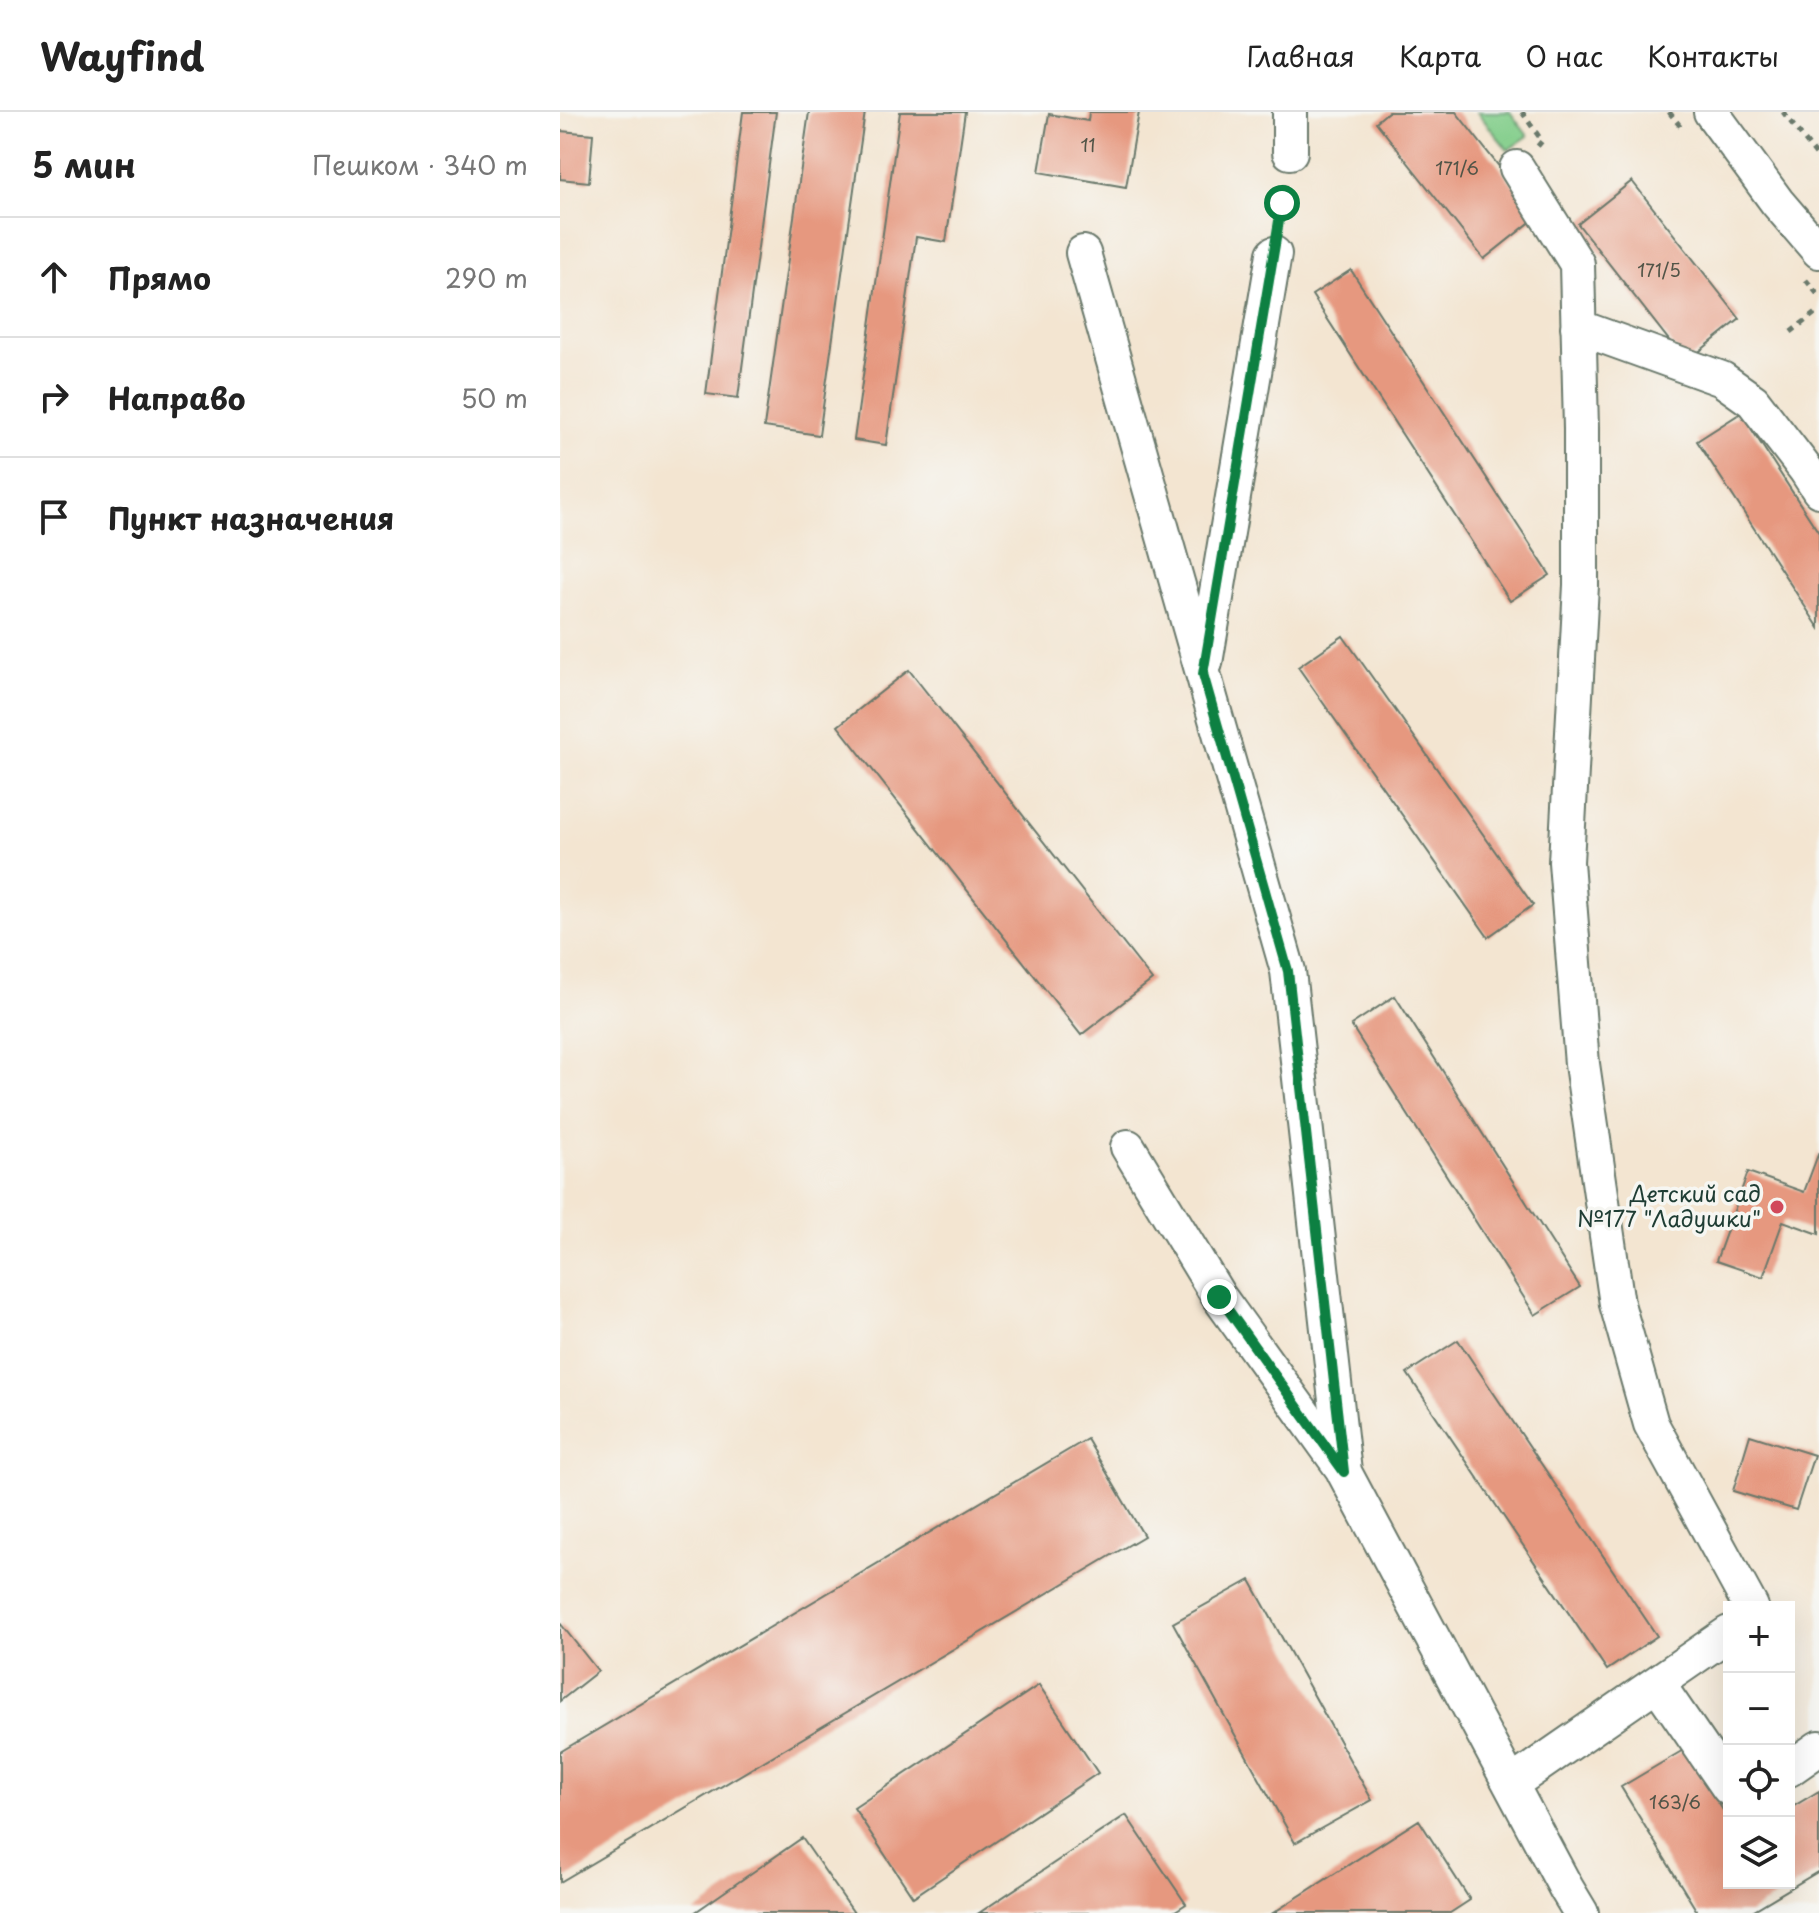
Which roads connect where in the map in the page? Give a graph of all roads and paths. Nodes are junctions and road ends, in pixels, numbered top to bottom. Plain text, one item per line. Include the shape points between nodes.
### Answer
1 (1290, 112) edge
2 (1711, 112) edge
3 (1783, 112) edge
4 (1290, 152) joint
5 (1819, 159) edge
6 (1517, 168) dead end
7 (1819, 251) edge
8 (1083, 253) dead end
9 (1274, 254) joint
10 (1819, 310) edge
11 (1578, 327) junction
12 (1791, 332) dead end
13 (1819, 490) edge
14 (1203, 674) junction
15 (1128, 1147) dead end
16 (1344, 1472) junction
17 (1748, 1601) edge
18 (1723, 1637) edge
19 (1657, 1683) junction
20 (1819, 1748) edge
21 (1795, 1765) edge
22 (1723, 1779) edge
23 (1511, 1784) junction
24 (1581, 1913) edge

1 - 4 street
2 - 7 street
3 - 5 path
4 - 9 path
6 - 11 street via 1577,264
8 - 14 street
9 - 14 street
10 - 12 path
11 - 13 street via 1722,379 1753,401
11 - 17 street via 1581,585 1566,862 1582,1064 1617,1304 1651,1424
14 - 16 street via 1288,971
15 - 16 street via 1219,1297
16 - 23 street
18 - 19 street
19 - 22 street
19 - 23 street
20 - 21 street
23 - 24 street

